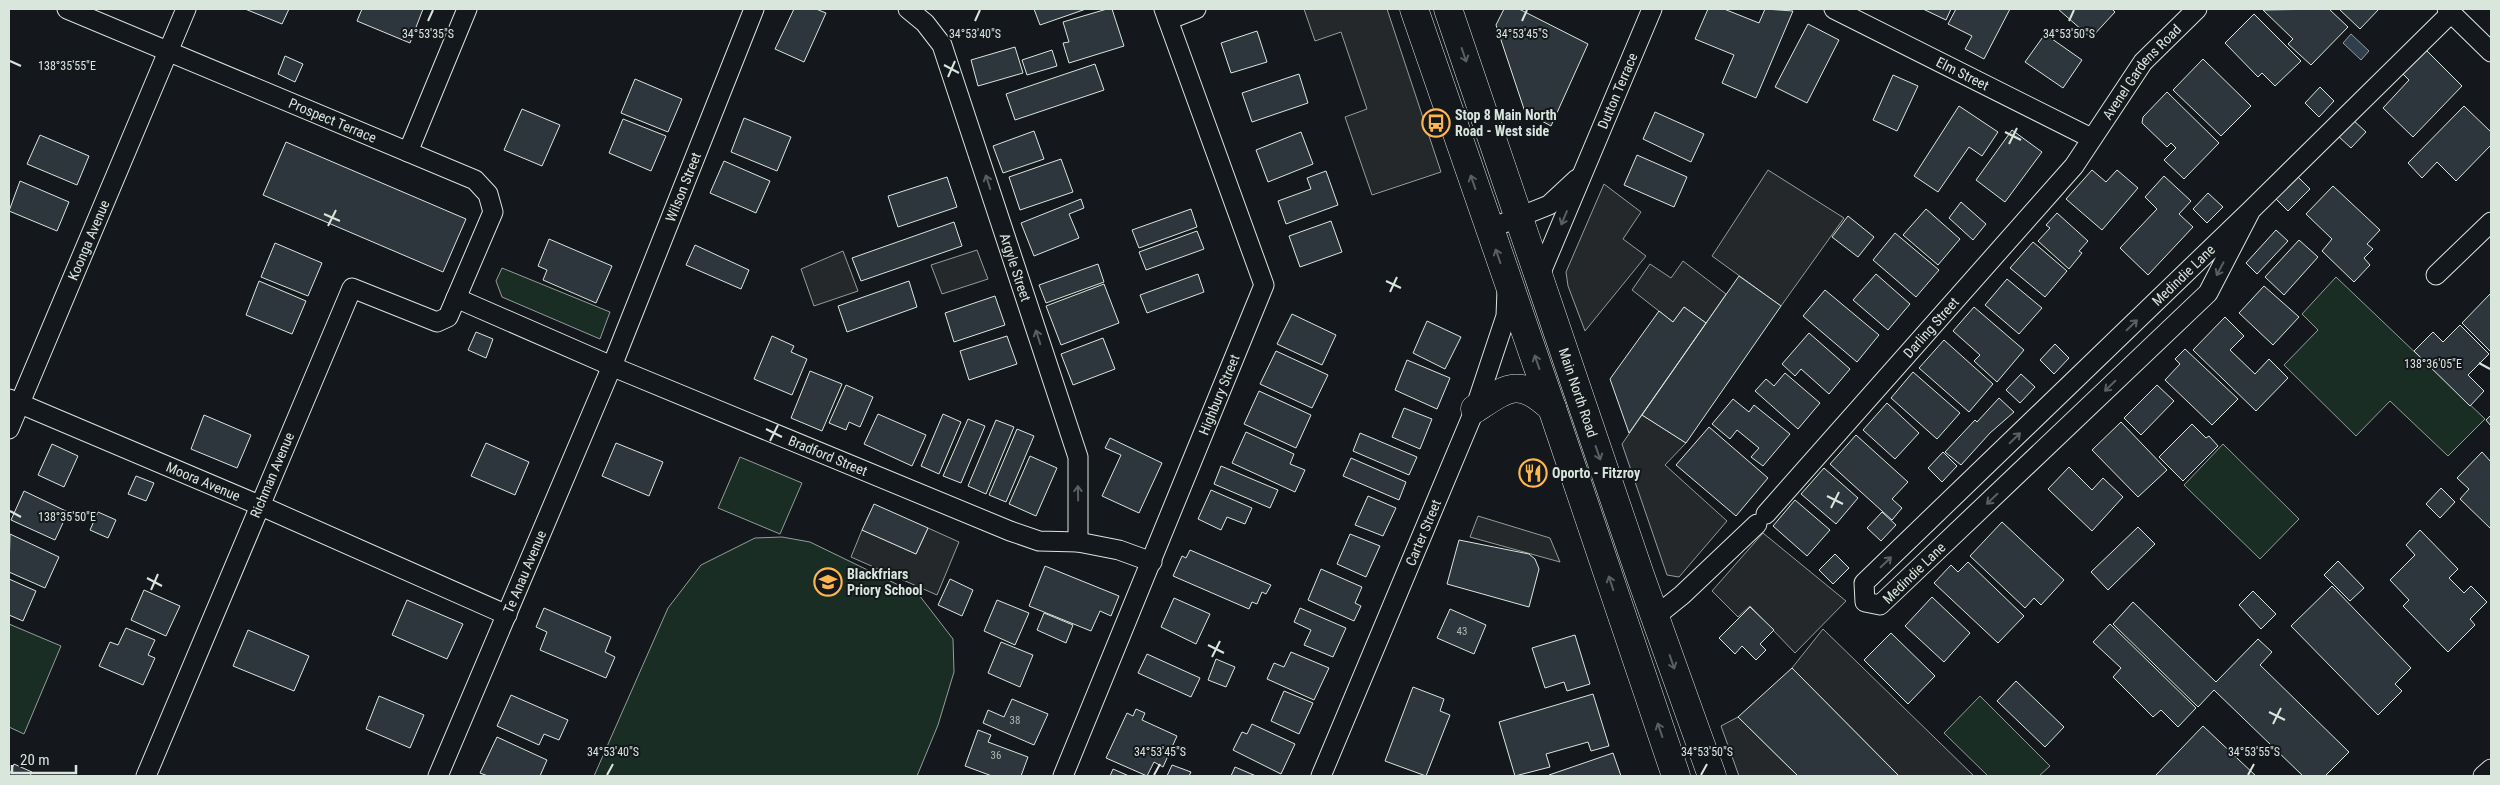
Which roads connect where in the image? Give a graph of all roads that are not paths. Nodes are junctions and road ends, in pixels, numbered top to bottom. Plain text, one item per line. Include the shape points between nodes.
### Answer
1 (67, 9) edge
2 (186, 9) edge
3 (468, 9) edge
4 (754, 9) edge
5 (908, 9) edge
6 (1196, 9) edge
7 (1414, 9) edge
8 (1448, 9) edge
9 (1652, 9) edge
10 (1834, 9) edge
11 (2196, 9) edge
12 (2449, 11) edge
13 (1166, 14) edge
14 (168, 51) junction
15 (2491, 52) edge
16 (2091, 138) junction
17 (408, 152) junction
18 (1583, 173) junction
19 (2251, 210) junction
20 (1520, 218) junction
21 (2491, 222) edge
22 (1489, 229) junction
23 (2436, 275) dead end
24 (1539, 277) junction
25 (1508, 284) junction
26 (456, 298) junction
27 (612, 366) junction
28 (14, 401) edge
29 (1552, 408) junction
30 (1475, 409) junction
31 (9, 429) edge
32 (259, 505) junction
33 (1078, 542) junction
34 (1152, 562) junction
35 (507, 615) junction
36 (1656, 616) junction
37 (1626, 629) junction
38 (146, 776) edge
39 (438, 776) edge
40 (1063, 776) edge
41 (1321, 776) edge
42 (1676, 776) edge
43 (1712, 776) edge

1 - 14 street, Prospect Terrace
2 - 14 street, Koonga Avenue
3 - 17 street
4 - 27 street, Wilson Street
33 -> 5 street, Argyle Street via 1078,457 942,45 925,23
6 - 13 street
22 -> 7 highway
8 -> 20 highway, Main North Road
9 - 18 street, Dutton Terrace
10 - 16 street, Elm Street
11 - 16 street, Avenel Gardens Road via 2143,62
12 - 15 street
12 - 19 street, Medindie Lane
13 - 34 street, Highbury Street via 1264,285
14 - 17 street, Prospect Terrace
14 - 28 street, Koonga Avenue
16 - 36 street, Darling Street via 2074,166 1762,519
17 - 26 street, Prospect Terrace via 475,180 488,194 493,212
18 - 20 street, Dutton Terrace via 1550,205
18 -> 24 street, Dutton Terrace
19 -> 19 street, Medindie Lane via 2208,293 1880,605 1865,602 1864,583
20 - 22 street, Dutton Terrace
20 - 24 highway, Main North Road
21 - 23 street
25 -> 22 highway
24 -> 36 highway, Main North Road
29 -> 25 highway
25 - 30 street, Carter Street via 1506,316
26 - 27 street, Bradford Street
26 - 32 street, Richman Avenue via 448,317 437,322 352,288
27 - 33 street, Bradford Street via 1010,531 1039,541
27 - 35 street, Te Anau Avenue
28 - 31 street, Koonga Avenue
28 - 32 street, Moora Avenue
29 - 30 highway via 1537,393 1516,388 1501,392
37 -> 29 highway
30 - 41 street, Carter Street
32 - 35 street, Moora Avenue
32 - 38 street, Richman Avenue
33 - 34 street, Bradford Street via 1119,550
34 - 40 street, Highbury Street
35 - 39 street, Te Anau Avenue
36 - 37 highway
36 -> 43 highway, Main North Road
42 -> 37 highway

